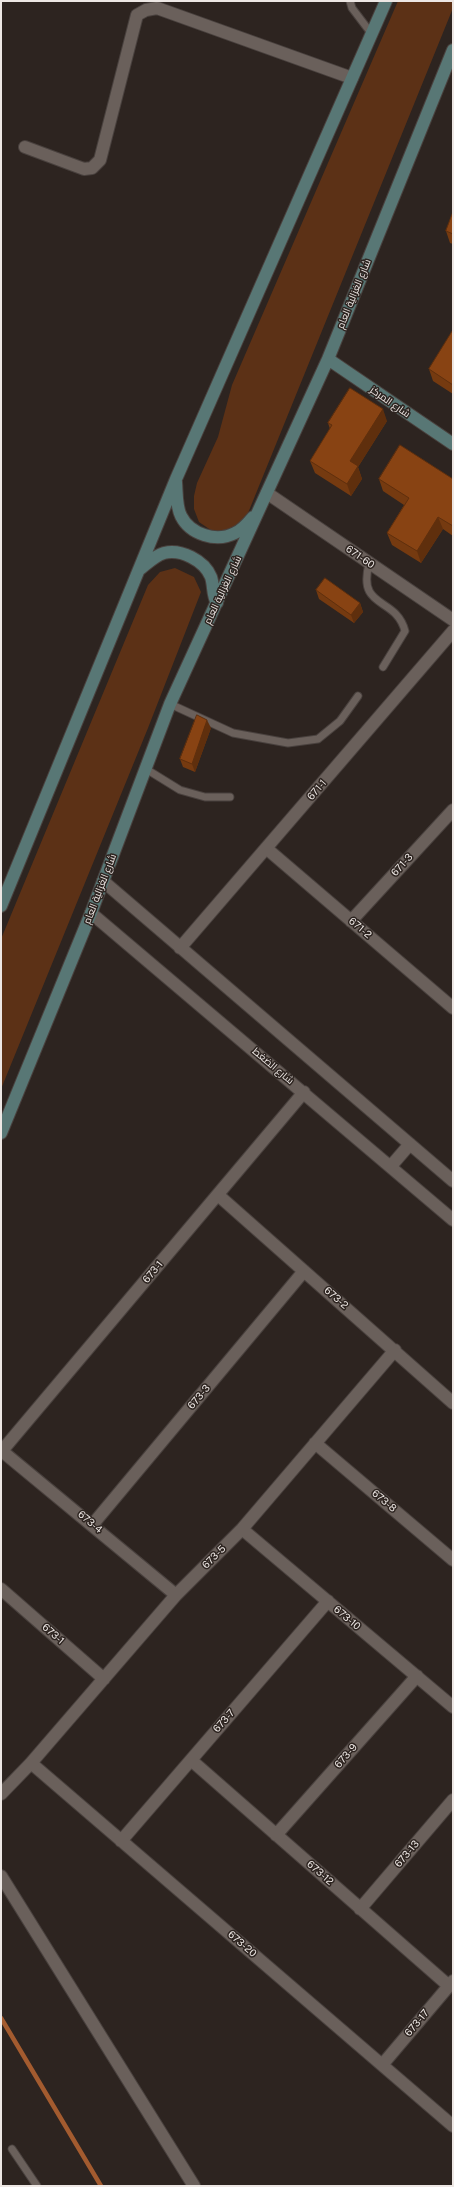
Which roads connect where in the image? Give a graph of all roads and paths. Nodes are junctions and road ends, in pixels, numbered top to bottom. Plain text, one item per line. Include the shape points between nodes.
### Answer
1 (350, 1) edge
2 (386, 1) edge
3 (372, 33) junction
4 (453, 50) edge
5 (352, 78) junction
6 (25, 147) dead end
7 (328, 359) junction
8 (453, 444) edge
9 (176, 479) junction
10 (267, 493) junction
11 (258, 512) junction
12 (369, 564) junction
13 (136, 573) junction
14 (217, 603) junction
15 (453, 620) edge
16 (453, 631) edge
17 (383, 666) dead end
18 (358, 696) dead end
19 (170, 704) junction
20 (146, 769) junction
21 (230, 797) dead end
22 (453, 810) edge
23 (266, 848) junction
24 (103, 881) junction
25 (1, 906) edge
26 (91, 913) junction
27 (351, 921) junction
28 (180, 948) junction
29 (450, 1001) edge
30 (304, 1092) junction
31 (1, 1133) edge
32 (410, 1144) junction
33 (391, 1166) junction
34 (453, 1181) edge
35 (218, 1195) junction
36 (453, 1220) edge
37 (304, 1271) junction
38 (395, 1350) junction
39 (453, 1403) edge
40 (315, 1443) junction
41 (2, 1451) edge
42 (93, 1524) junction
43 (242, 1529) junction
44 (453, 1560) edge
45 (1, 1589) edge
46 (176, 1595) junction
47 (328, 1601) junction
48 (417, 1676) junction
49 (104, 1679) junction
50 (453, 1707) edge
51 (191, 1760) junction
52 (30, 1763) junction
53 (1, 1794) edge
54 (453, 1800) edge
55 (276, 1835) junction
56 (121, 1841) junction
57 (1, 1876) edge
58 (360, 1909) junction
59 (451, 1984) edge
60 (382, 2065) junction
61 (453, 2126) edge
62 (12, 2149) dead end
63 (38, 2186) edge
64 (194, 2186) edge

1 - 3 lane via 352,8
2 - 3 main road
3 - 5 main road
4 - 7 main road, شارع الغزالية العام
5 - 6 street via 157,8 146,10 137,15 100,160 92,168 84,169
5 - 9 main road
7 - 8 main road, شارع المركز
7 - 10 main road, شارع الغزالية العام
9 - 11 main road via 180,515 198,532 213,538 226,537 236,533
9 - 13 main road
10 - 11 main road, شارع الغزالية العام
10 - 12 street, 671-60
11 - 14 main road, شارع الغزالية العام
12 - 15 street, 671-60
12 - 17 lane via 366,577 369,592 402,622 405,631
13 - 14 main road via 156,556 165,553 184,554 204,566 210,576 213,596
13 - 25 main road
14 - 19 main road, شارع الغزالية العام
16 - 23 street, 671-1
18 - 19 lane via 340,721 318,739 288,743 233,733
19 - 20 main road, شارع الغزالية العام
20 - 21 lane via 180,790 204,797
20 - 24 main road, شارع الغزالية العام
22 - 27 street, 671-3
23 - 27 street, 671-2
23 - 28 street, 671-1
24 - 26 main road, شارع الغزالية العام
24 - 28 street
26 - 30 street, شارع الضغط
26 - 31 main road, شارع الغزالية العام
27 - 29 street, 671-2
28 - 32 street
30 - 33 street, شارع الضغط
30 - 35 street, 673-1
32 - 33 street
32 - 34 street
33 - 36 street, شارع الضغط
35 - 37 street, 673-2
35 - 41 street, 673-1
37 - 38 street, 673-2
37 - 42 street, 673-3
38 - 39 street, 673-2
38 - 40 street, 673-5
40 - 43 street, 673-5
40 - 44 street, 673-8
41 - 42 street, 673-4
42 - 46 street, 673-4
43 - 46 street, 673-5
43 - 47 street, 673-10
45 - 49 street, 673-1
46 - 49 street, 673-5
47 - 48 street, 673-10
47 - 51 street, 673-7
48 - 50 street, 673-10
48 - 55 street, 673-9
49 - 52 street, 673-5
51 - 55 street, 673-12
51 - 56 street, 673-7
52 - 53 street, 673-5
52 - 56 street, 673-20
54 - 58 street, 673-13
55 - 58 street, 673-12
56 - 60 street, 673-20
57 - 64 street
58 - 59 street, 673-12
59 - 60 street, 673-17
60 - 61 street, 673-20
62 - 63 lane

